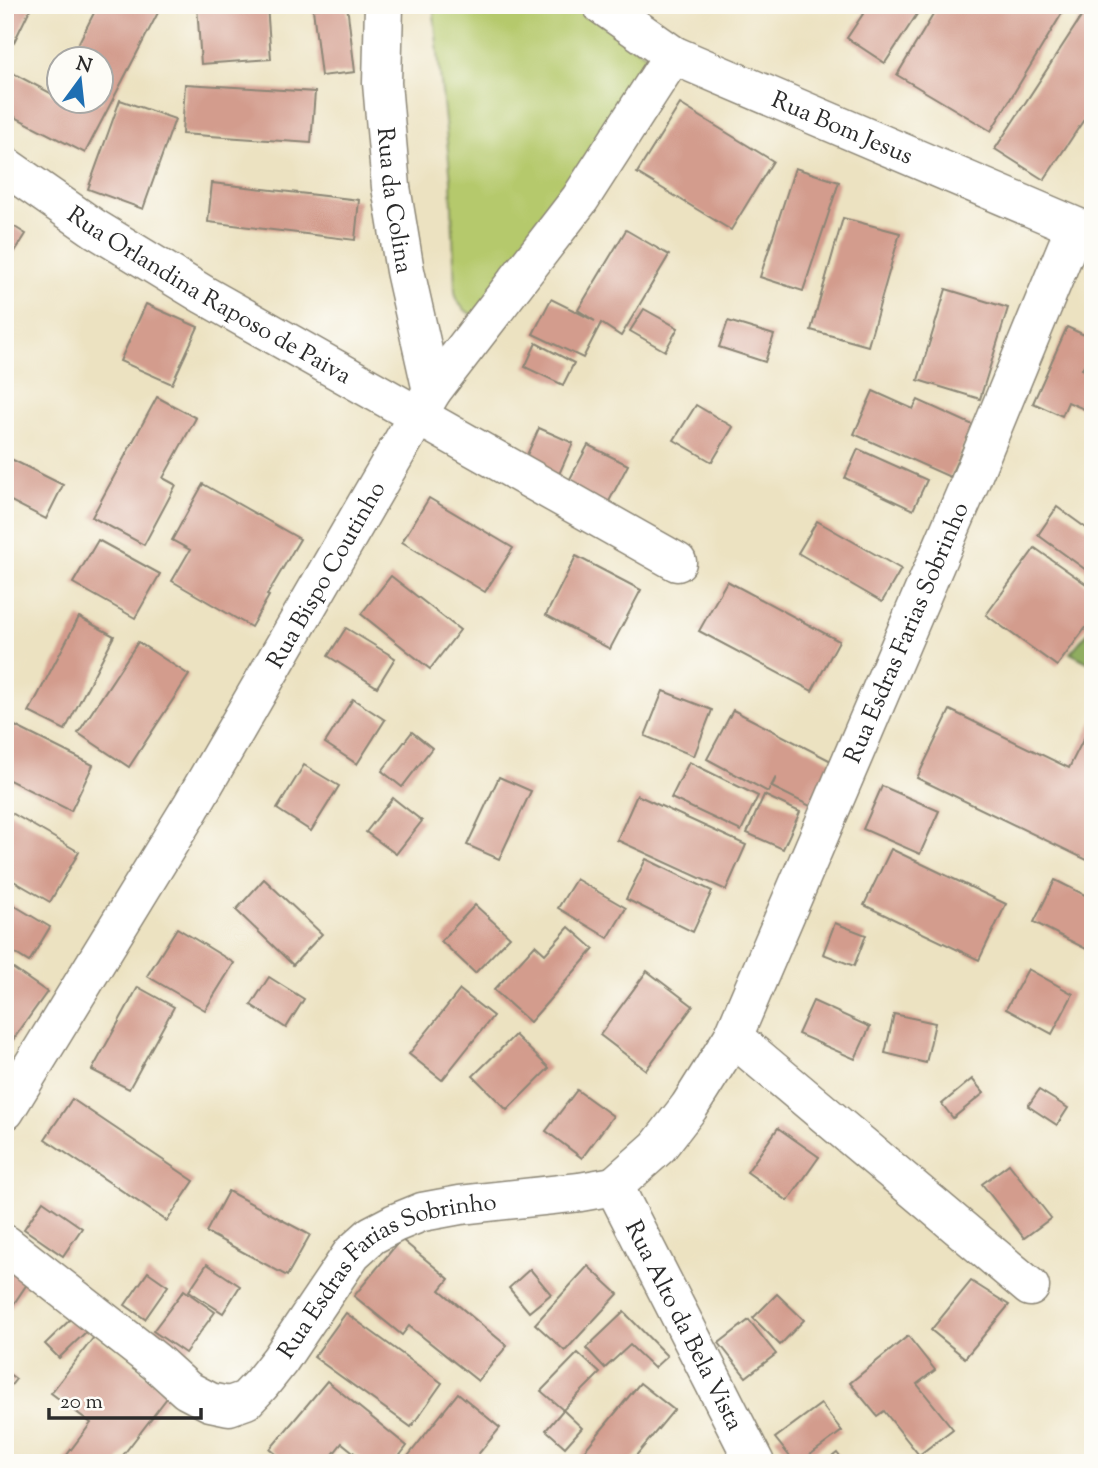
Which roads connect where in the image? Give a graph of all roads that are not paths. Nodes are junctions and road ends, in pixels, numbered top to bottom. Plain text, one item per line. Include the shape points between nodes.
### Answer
1 (384, 5) edge
2 (602, 5) edge
3 (673, 55) junction
4 (5, 166) edge
5 (1084, 230) edge
6 (426, 403) junction
7 (677, 562) dead end
8 (733, 1037) junction
9 (5, 1111) edge
10 (614, 1186) junction
11 (5, 1244) edge
12 (1030, 1287) dead end
13 (755, 1463) edge

1 - 6 street, Rua da Colina via 382,83 391,187
2 - 3 street, Rua Bom Jesus
3 - 5 street, Rua Bom Jesus
3 - 6 street, Rua Bispo Coutinho via 580,198
4 - 6 street, Rua Orlandina Raposo de Paiva via 204,296
5 - 8 street, Rua Esdras Farias Sobrinho via 966,492
6 - 7 street, Rua Orlandina Raposo de Paiva
6 - 9 street, Rua Bispo Coutinho via 191,807
8 - 10 street, Rua Esdras Farias Sobrinho via 659,1147
8 - 12 street
10 - 11 street, Rua Esdras Farias Sobrinho via 422,1212 372,1236 352,1253 261,1384 246,1400 229,1406 187,1390
10 - 13 street, Rua Alto da Bela Vista

